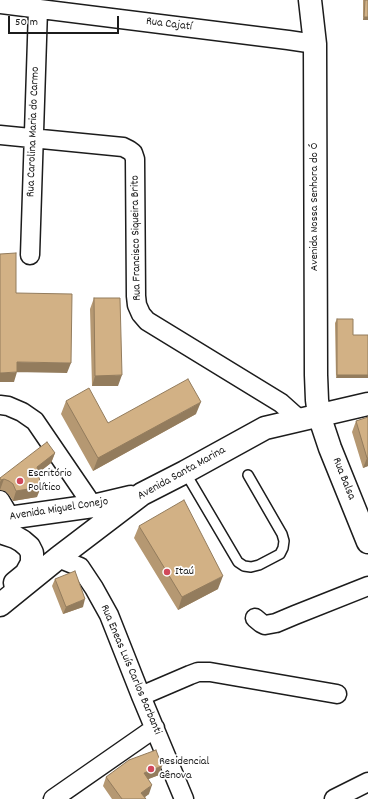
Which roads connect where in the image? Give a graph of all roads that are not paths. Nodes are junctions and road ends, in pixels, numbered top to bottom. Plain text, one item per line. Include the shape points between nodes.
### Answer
1 (310, 0) edge
2 (0, 4) edge
3 (38, 9) junction
4 (315, 44) junction
5 (0, 135) edge
6 (33, 138) junction
7 (30, 255) dead end
8 (368, 404) edge
9 (0, 405) edge
10 (309, 417) junction
11 (185, 472) junction
12 (248, 475) dead end
13 (142, 494) junction
14 (93, 506) junction
15 (3, 517) edge
16 (368, 542) edge
17 (58, 558) junction
18 (368, 586) edge
19 (4, 601) edge
20 (255, 618) dead end
21 (337, 694) dead end
22 (141, 696) junction
23 (155, 728) junction
24 (368, 782) edge
25 (54, 799) edge
26 (184, 799) edge
27 (334, 799) edge

1 - 4 main road, Avenida Nossa Senhora do Ó
2 - 3 street, Rua Cajatí
3 - 4 street, Rua Cajatí
3 - 6 street, Rua Carolina Maria do Carmo
4 - 10 main road, Avenida Nossa Senhora do Ó via 317,400
5 - 6 street, Rua Francisco Siqueira Brito
6 - 7 street, Rua Carolina Maria do Carmo
6 - 10 street, Rua Francisco Siqueira Brito via 123,147 133,153 136,159 136,296 141,314 281,403
8 - 10 main road, Avenida Santa Marina
9 - 14 street via 22,412 35,421
10 - 11 main road, Avenida Santa Marina via 265,428
10 - 16 main road, Rua Balsa via 330,448
11 - 12 lane via 238,562 252,567 280,554 284,542 282,534
11 - 13 main road, Avenida Santa Marina
13 - 14 main road, Avenida Miguel Conejo
13 - 17 main road, Avenida Santa Marina
14 - 15 main road, Avenida Miguel Conejo
15 - 19 main road via 15,537 29,547 32,553 32,563 26,574 11,587
17 - 19 main road, Avenida Santa Marina
17 - 22 street, Rua Eneas Luís Carlos Barbanti via 80,568 94,588 109,615
18 - 20 street via 270,625 265,625
21 - 22 street via 198,672
22 - 23 street, Rua Eneas Luís Carlos Barbanti
23 - 25 street
23 - 26 street, Rua Eneas Luís Carlos Barbanti
24 - 27 street

